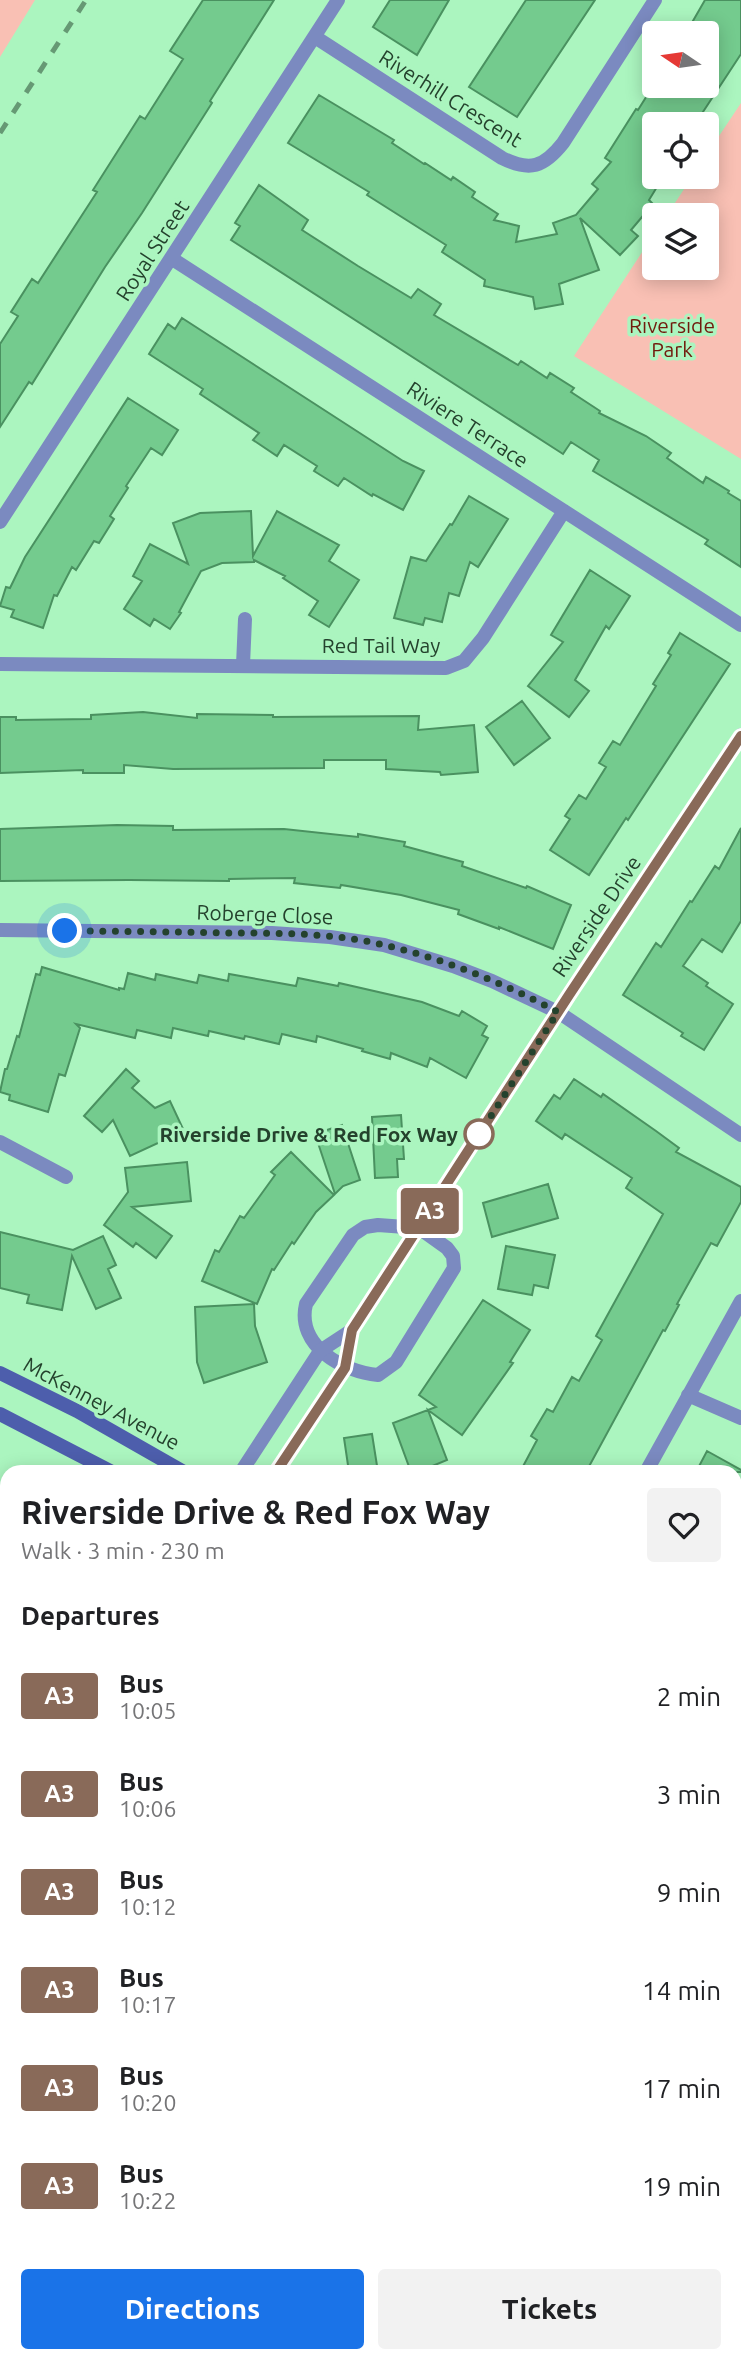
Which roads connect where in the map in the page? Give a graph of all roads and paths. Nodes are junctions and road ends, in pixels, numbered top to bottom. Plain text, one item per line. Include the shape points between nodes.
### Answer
1 (338, 0) edge
2 (655, 0) edge
3 (315, 37) junction
4 (171, 258) junction
5 (564, 511) junction
6 (0, 522) edge
7 (245, 619) dead end
8 (741, 625) edge
9 (0, 664) edge
10 (243, 665) junction
11 (741, 736) edge
12 (0, 930) edge
13 (558, 1012) junction
14 (741, 1135) edge
15 (0, 1142) edge
16 (66, 1177) dead end
17 (419, 1228) junction
18 (741, 1301) edge
19 (352, 1330) junction
20 (320, 1351) junction
21 (345, 1368) junction
22 (0, 1373) edge
23 (688, 1395) junction
24 (0, 1414) edge
25 (741, 1418) edge
26 (98, 1465) edge
27 (172, 1465) edge
28 (246, 1465) edge
29 (281, 1465) edge
30 (650, 1465) edge

1 - 3 street, Royal Street
2 - 3 street, Riverhill Crescent via 563,143 536,165 502,158
3 - 4 street, Royal Street
4 - 5 street, Riviere Terrace
4 - 6 street, Royal Street
5 - 8 street, Riviere Terrace
5 - 10 street, Red Tail Way via 464,661 446,667
7 - 10 street
9 - 10 street, Red Tail Way
11 - 13 street, Riverside Drive
12 - 13 street, Roberge Close via 272,933 356,940 453,966
13 - 14 street, Roberge Close
13 - 17 street, Riverside Drive
15 - 16 street
17 - 19 street, Riverside Drive
17 - 20 street via 378,1225 353,1235 306,1304 306,1328
17 - 21 street via 453,1256 448,1280 386,1371 378,1375
18 - 23 street
19 - 20 street, Riverside Drive
19 - 21 street, Riverside Drive
20 - 21 street
20 - 28 street, Riverside Drive
21 - 29 street, Riverside Drive
22 - 27 main road, McKenney Avenue
23 - 25 street
23 - 30 street
24 - 26 main road

